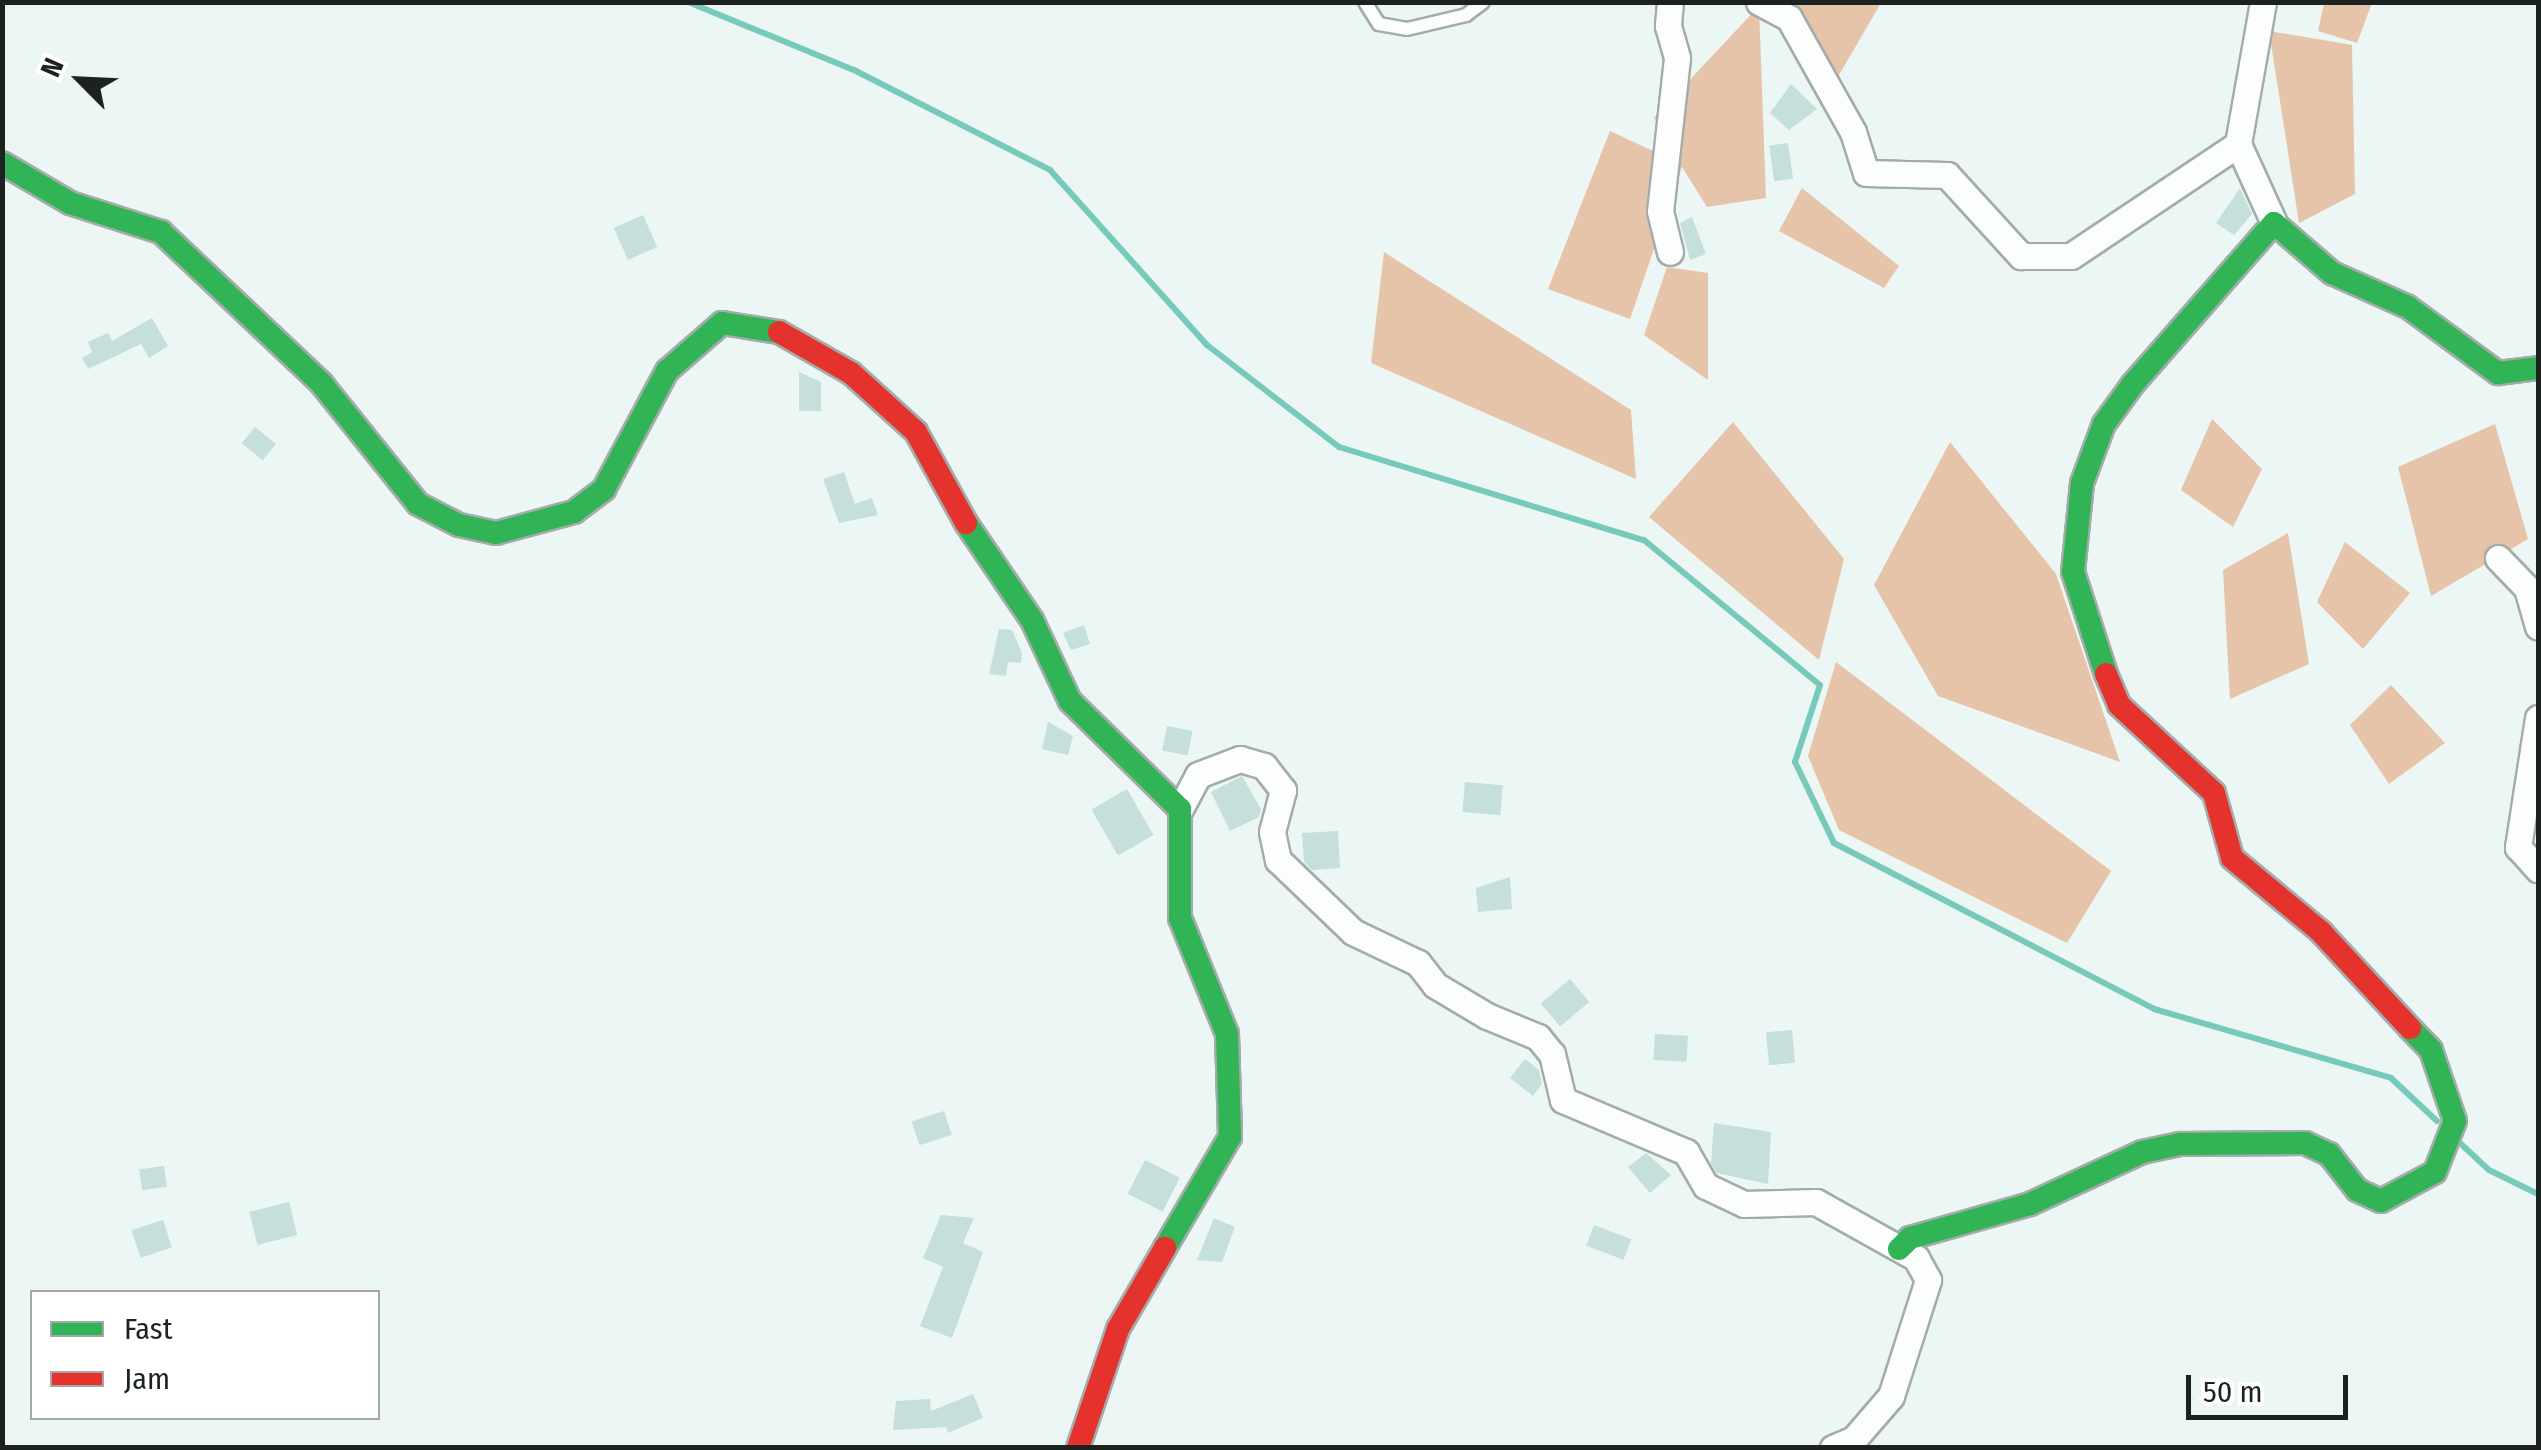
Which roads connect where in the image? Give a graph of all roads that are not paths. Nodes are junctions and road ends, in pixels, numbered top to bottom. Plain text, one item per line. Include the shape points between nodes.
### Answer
1 (1365, 2) edge
2 (1482, 2) edge
3 (1670, 2) edge
4 (1759, 2) edge
5 (2263, 2) edge
6 (2238, 144) junction
7 (2, 163) edge
8 (2274, 223) junction
9 (1670, 252) dead end
10 (2538, 368) edge
11 (2498, 558) dead end
12 (2537, 617) edge
13 (2538, 718) edge
14 (1180, 809) junction
15 (2538, 870) edge
16 (1898, 1248) junction
17 (1078, 1448) edge
18 (1833, 1448) edge

1 - 2 lane via 1379,24 1407,29 1466,16
3 - 9 street via 1677,58 1660,211
4 - 6 street via 1789,18 1853,132 1866,173 1948,176 2021,256 2071,256
5 - 6 street
6 - 8 street
7 - 14 street via 70,203 161,232 320,383 418,504 496,533 574,512 604,489 667,370 722,323 766,325 851,373 916,432 981,550 1032,620 1070,701
8 - 10 street via 2332,273 2408,308 2498,373
8 - 16 street via 2104,424 2082,484 2073,572 2084,622 2119,706 2214,793 2232,858 2321,932 2432,1050 2455,1121 2446,1148 2427,1178 2381,1201 2357,1190 2329,1154 2305,1143 2180,1144 2142,1152 2030,1204 1910,1238
11 - 12 street via 2528,588
13 - 15 street via 2518,847
14 - 16 street via 1198,775 1240,759 1264,766 1283,790 1272,832 1278,860 1353,932 1418,963 1435,985 1487,1016 1538,1037 1552,1054 1563,1100 1686,1152 1706,1186 1744,1204 1816,1202
14 - 17 street via 1180,918 1227,1034 1230,1137 1118,1328
16 - 18 street via 1916,1258 1928,1280 1906,1357 1891,1396 1854,1439

